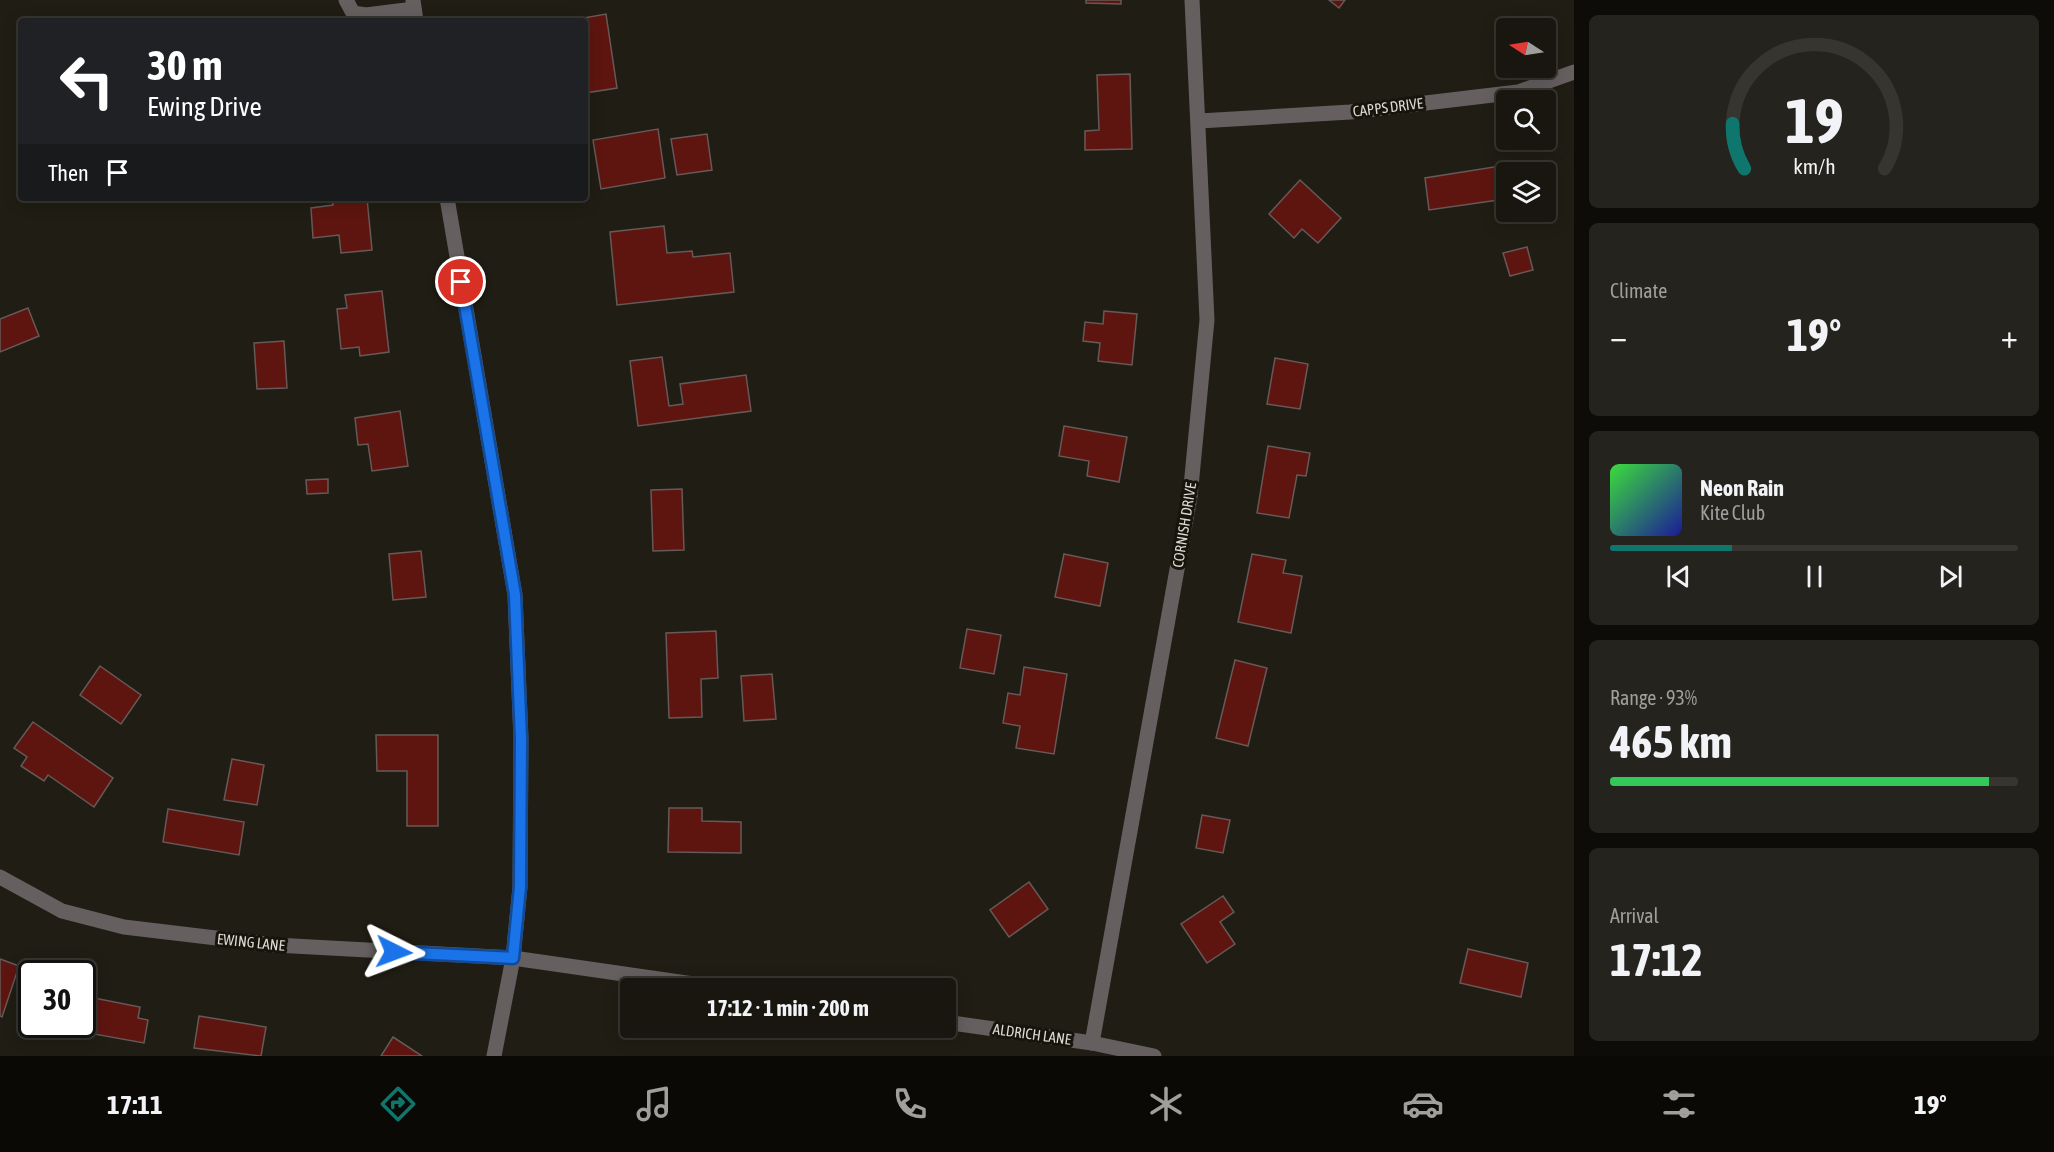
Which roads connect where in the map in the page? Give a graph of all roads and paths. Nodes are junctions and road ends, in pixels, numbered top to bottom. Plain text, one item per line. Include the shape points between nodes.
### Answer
1 (346, 0) edge
2 (1192, 0) edge
3 (414, 10) edge
4 (1574, 72) edge
5 (1199, 121) junction
6 (448, 201) edge
7 (0, 877) edge
8 (513, 958) junction
9 (652, 978) edge
10 (956, 1024) edge
11 (1092, 1043) junction
12 (494, 1056) edge
13 (1155, 1056) edge

1 - 3 street via 353,13 366,15
2 - 5 street, CORNISH DRIVE
4 - 5 street, CAPPS DRIVE via 1518,92 1350,111
5 - 11 street, CORNISH DRIVE via 1207,321 1190,497
6 - 8 street via 515,595 521,750 520,887
7 - 8 street, EWING LANE via 62,911 124,927 275,945
8 - 9 street
8 - 12 street
10 - 11 street, ALDRICH LANE
11 - 13 street, ALDRICH LANE

